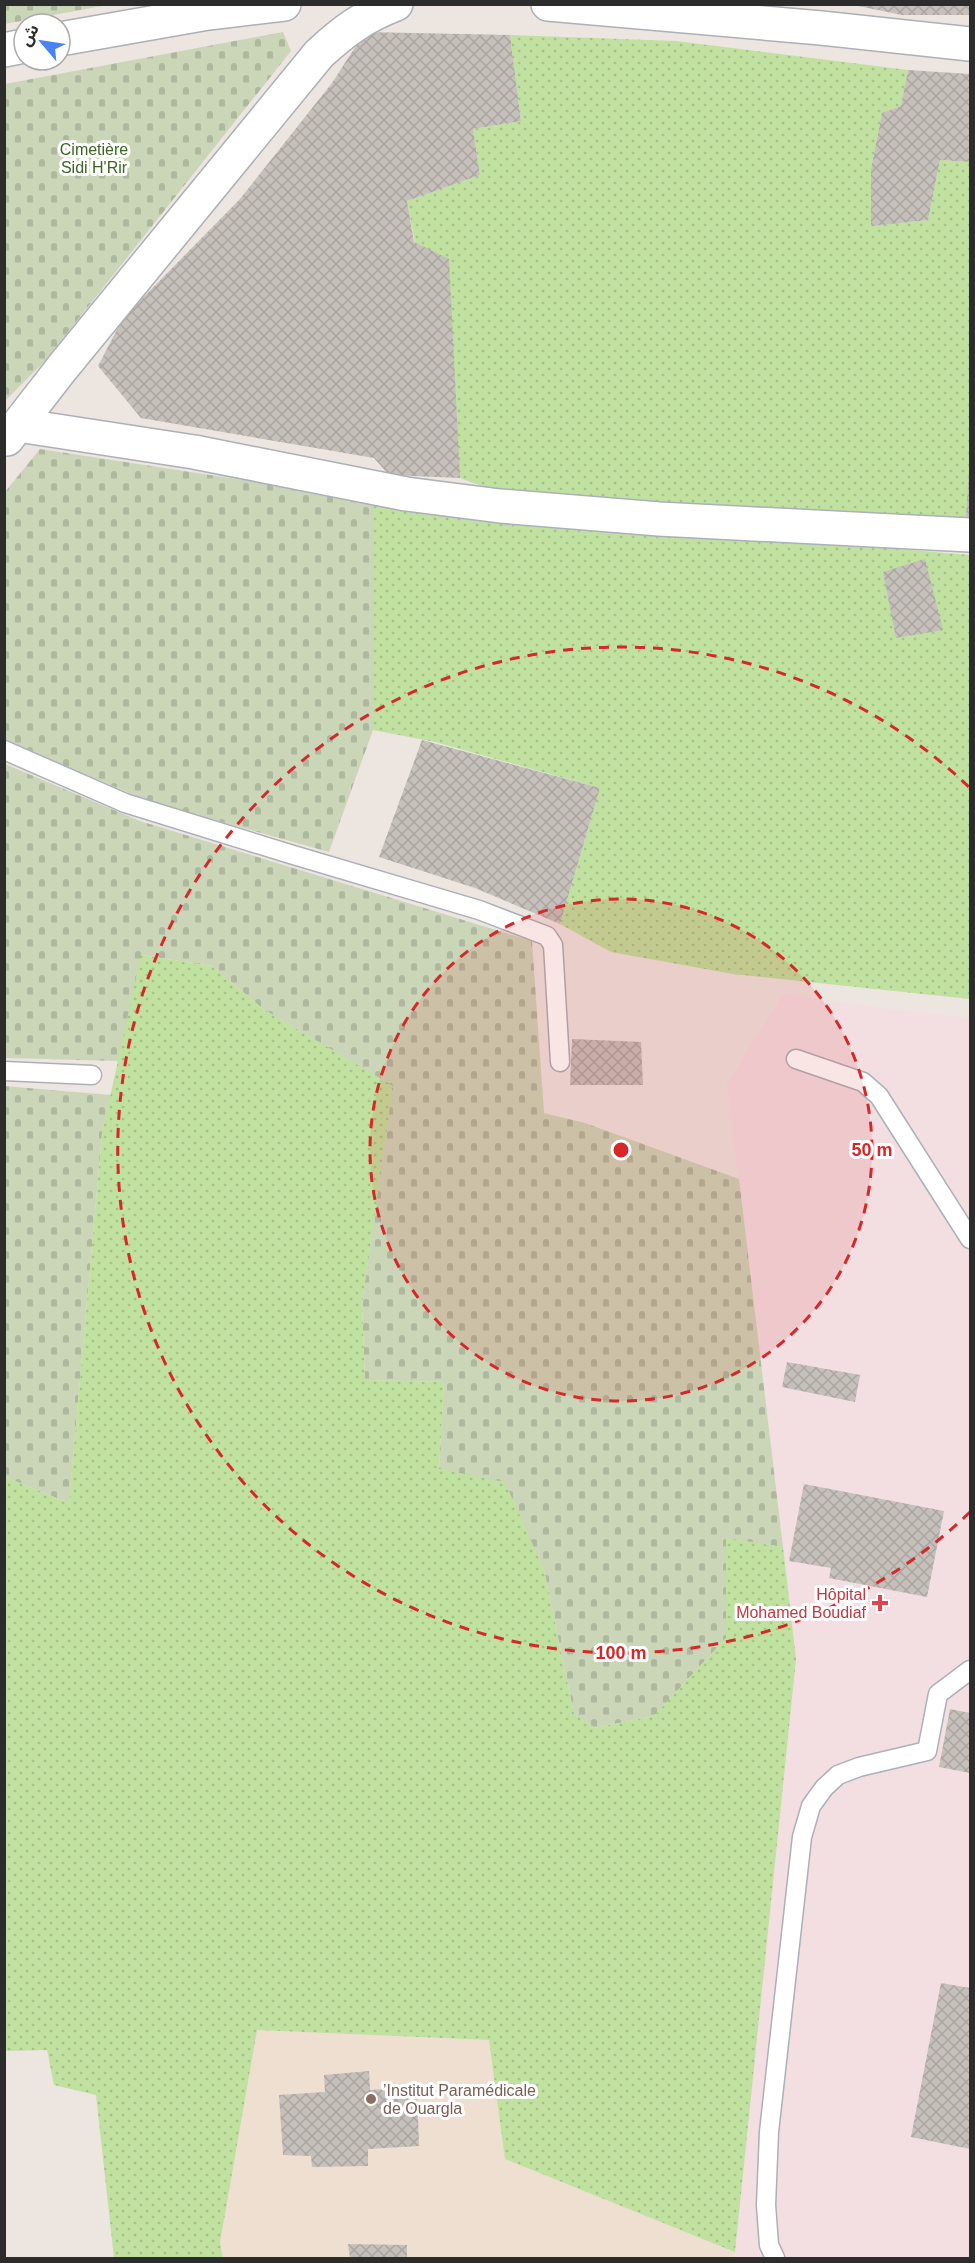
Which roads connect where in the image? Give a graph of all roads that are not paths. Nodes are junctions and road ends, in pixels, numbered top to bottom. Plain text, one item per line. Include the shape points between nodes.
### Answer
1 (284, 4) edge
2 (396, 4) edge
3 (548, 4) edge
4 (72, 37) edge
5 (970, 44) edge
6 (11, 434) edge
7 (970, 535) edge
8 (4, 750) edge
9 (796, 1059) dead end
10 (560, 1062) dead end
11 (4, 1071) edge
12 (92, 1075) dead end
13 (970, 1239) edge
14 (970, 1670) edge
15 (775, 2259) edge

1 - 4 street
2 - 6 street via 367,16 319,54
3 - 5 street
6 - 7 street via 194,452 406,494 500,506
8 - 10 lane via 125,803 479,910 547,936 554,945
9 - 13 lane via 862,1082 879,1096
11 - 12 lane
14 - 15 lane via 938,1694 927,1751 838,1775 811,1806 802,1837 768,2132 766,2205 769,2245

